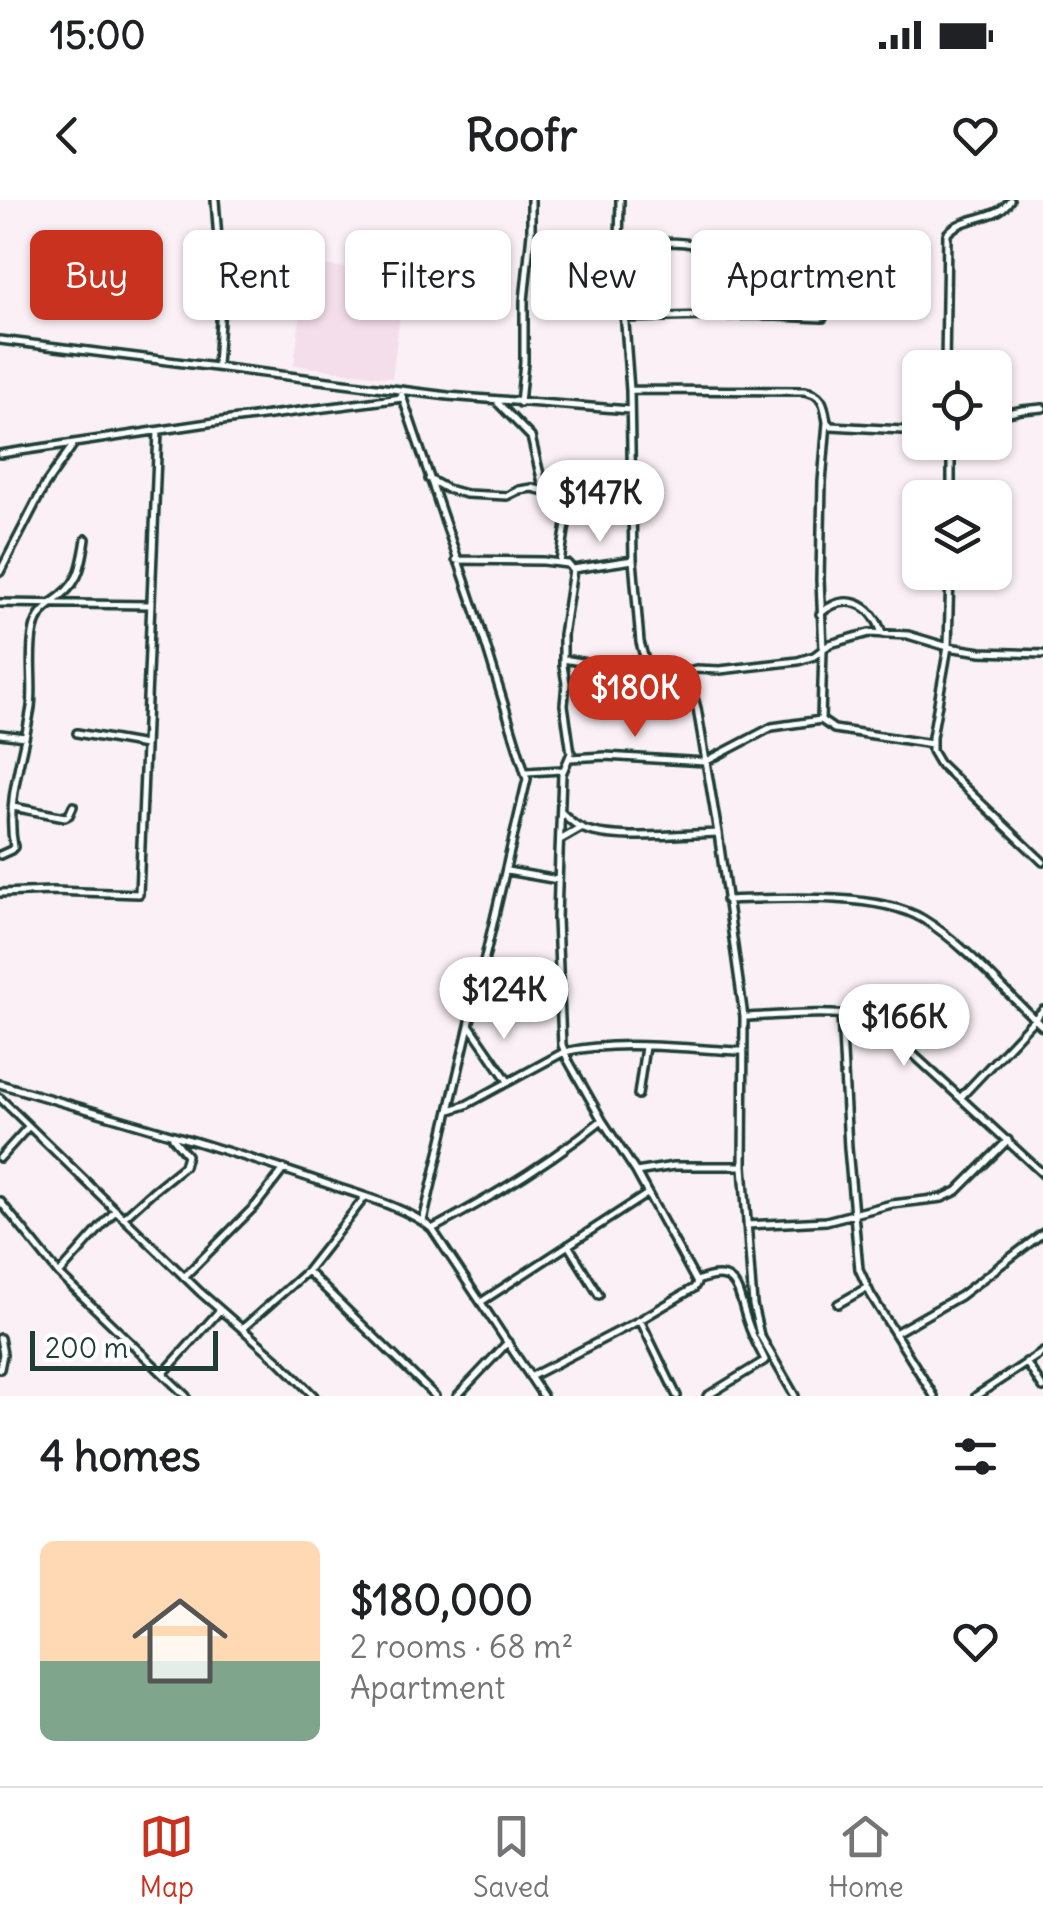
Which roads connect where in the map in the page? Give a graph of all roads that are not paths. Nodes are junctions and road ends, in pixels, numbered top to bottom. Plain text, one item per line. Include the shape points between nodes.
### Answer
1 (215, 200) edge
2 (530, 200) edge
3 (620, 200) edge
4 (1010, 200) edge
5 (619, 230) edge
6 (624, 320) edge
7 (0, 340) edge
8 (945, 350) edge
9 (217, 366) junction
10 (400, 390) junction
11 (630, 390) junction
12 (402, 398) junction
13 (496, 401) junction
14 (520, 403) junction
15 (1043, 408) edge
16 (630, 410) junction
17 (1012, 413) edge
18 (826, 422) junction
19 (902, 430) edge
20 (158, 431) junction
21 (74, 442) junction
22 (0, 454) edge
23 (429, 479) junction
24 (544, 491) junction
25 (86, 539) dead end
26 (456, 560) junction
27 (633, 560) junction
28 (560, 562) junction
29 (573, 568) junction
30 (0, 572) edge
31 (950, 590) edge
32 (0, 603) edge
33 (50, 604) junction
34 (151, 605) junction
35 (820, 614) junction
36 (882, 634) junction
37 (948, 647) junction
38 (823, 649) junction
39 (1043, 654) edge
40 (564, 659) junction
41 (657, 670) junction
42 (673, 675) junction
43 (822, 720) junction
44 (0, 734) edge
45 (77, 734) dead end
46 (24, 737) junction
47 (932, 744) junction
48 (145, 745) junction
49 (570, 758) junction
50 (705, 762) junction
51 (564, 770) junction
52 (526, 772) junction
53 (73, 806) dead end
54 (12, 807) junction
55 (561, 812) junction
56 (582, 828) junction
57 (718, 833) junction
58 (560, 840) junction
59 (0, 854) edge
60 (1043, 862) edge
61 (507, 871) junction
62 (558, 880) junction
63 (0, 894) edge
64 (726, 900) junction
65 (1043, 1010) edge
66 (841, 1015) junction
67 (744, 1016) junction
68 (1035, 1020) junction
69 (470, 1026) junction
70 (1043, 1027) edge
71 (645, 1047) junction
72 (743, 1051) junction
73 (564, 1052) junction
74 (508, 1081) junction
75 (0, 1084) edge
76 (638, 1095) dead end
77 (961, 1097) junction
78 (0, 1098) edge
79 (450, 1110) junction
80 (602, 1120) junction
81 (29, 1126) junction
82 (172, 1135) junction
83 (1008, 1140) junction
84 (0, 1158) edge
85 (743, 1166) junction
86 (284, 1169) junction
87 (636, 1172) junction
88 (1043, 1174) edge
89 (648, 1194) junction
90 (366, 1197) junction
91 (0, 1201) edge
92 (115, 1211) junction
93 (856, 1212) junction
94 (124, 1218) junction
95 (424, 1221) junction
96 (747, 1225) junction
97 (432, 1229) junction
98 (1043, 1233) edge
99 (568, 1245) junction
100 (307, 1271) junction
101 (58, 1274) junction
102 (184, 1276) junction
103 (697, 1282) junction
104 (867, 1288) junction
105 (598, 1294) dead end
106 (482, 1302) junction
107 (838, 1304) dead end
108 (220, 1310) junction
109 (640, 1320) junction
110 (242, 1328) junction
111 (896, 1333) junction
112 (0, 1338) edge
113 (508, 1342) junction
114 (1043, 1352) edge
115 (768, 1359) junction
116 (1026, 1362) junction
117 (0, 1369) edge
118 (163, 1374) junction
119 (530, 1377) junction
120 (1043, 1388) edge
121 (186, 1396) edge
122 (314, 1396) edge
123 (435, 1396) edge
124 (457, 1396) edge
125 (543, 1396) edge
126 (677, 1396) edge
127 (707, 1396) edge
128 (795, 1396) edge
129 (934, 1396) edge
130 (976, 1396) edge

1 - 9 street via 222,292
2 - 14 street
3 - 5 street
4 - 8 street via 947,234
6 - 11 street
7 - 9 street
9 - 10 street
10 - 12 street
10 - 13 street
11 - 16 street
11 - 18 street via 812,392 824,403
12 - 20 street
12 - 23 street
13 - 14 street
13 - 24 street via 531,437
14 - 16 street
15 - 17 street
16 - 27 street
18 - 19 street
18 - 35 street
20 - 21 street
20 - 34 street
21 - 22 street
21 - 30 street
23 - 24 street via 466,494
23 - 26 street
24 - 28 street via 569,501
25 - 33 street via 76,581
26 - 28 street
26 - 52 street
27 - 29 street
27 - 41 street via 642,655
28 - 29 street
29 - 40 street
31 - 37 street
32 - 33 street
33 - 34 street
33 - 46 street via 33,633
34 - 48 street
35 - 36 street via 833,604 855,603 874,615
35 - 38 street
36 - 37 street
36 - 38 street
37 - 39 street
37 - 47 street
38 - 42 street via 798,661
38 - 43 street
40 - 41 street via 636,676
40 - 49 street
41 - 42 street
42 - 50 street via 693,694
43 - 47 street via 834,729
43 - 50 street via 772,727
44 - 46 street
45 - 48 street
46 - 54 street
47 - 60 street via 938,763
48 - 63 street via 140,894
49 - 50 street
49 - 51 street
50 - 57 street
51 - 52 street
51 - 55 street
52 - 61 street
53 - 54 street via 65,817
54 - 59 street via 14,847
55 - 56 street
55 - 58 street
56 - 57 street via 631,835
56 - 58 street
57 - 64 street
58 - 62 street
61 - 62 street
61 - 69 street
62 - 73 street
64 - 67 street
64 - 68 street via 852,901 910,912 951,940
65 - 68 street
66 - 67 street
66 - 77 street via 889,1032
66 - 93 street
67 - 72 street
68 - 70 street
68 - 77 street
69 - 74 street
69 - 79 street
71 - 72 street
71 - 73 street
71 - 76 street
72 - 85 street
73 - 74 street
73 - 80 street
74 - 79 street
75 - 82 street
77 - 83 street
78 - 81 street
79 - 95 street
80 - 87 street
80 - 97 street
81 - 84 street
81 - 92 street
82 - 86 street
82 - 94 street via 186,1155 184,1166
83 - 88 street
83 - 93 street via 951,1195
85 - 87 street
85 - 96 street
86 - 90 street
86 - 102 street
87 - 89 street
89 - 99 street
89 - 103 street
90 - 95 street
90 - 100 street
91 - 101 street
92 - 94 street
92 - 101 street
93 - 96 street via 826,1221
93 - 104 street via 858,1264
94 - 102 street
95 - 97 street
96 - 115 street via 752,1305
97 - 106 street
98 - 111 street via 960,1296
99 - 105 street
99 - 106 street
100 - 110 street
100 - 123 street
101 - 118 street
102 - 108 street
103 - 109 street
103 - 115 street via 722,1276 734,1282
104 - 107 street
104 - 111 street
106 - 113 street
108 - 110 street
108 - 118 street
109 - 119 street
109 - 126 street
110 - 122 street
111 - 129 street
112 - 117 street
113 - 119 street
113 - 124 street
114 - 116 street
115 - 127 street
115 - 128 street
116 - 120 street
116 - 130 street
118 - 121 street
119 - 125 street

